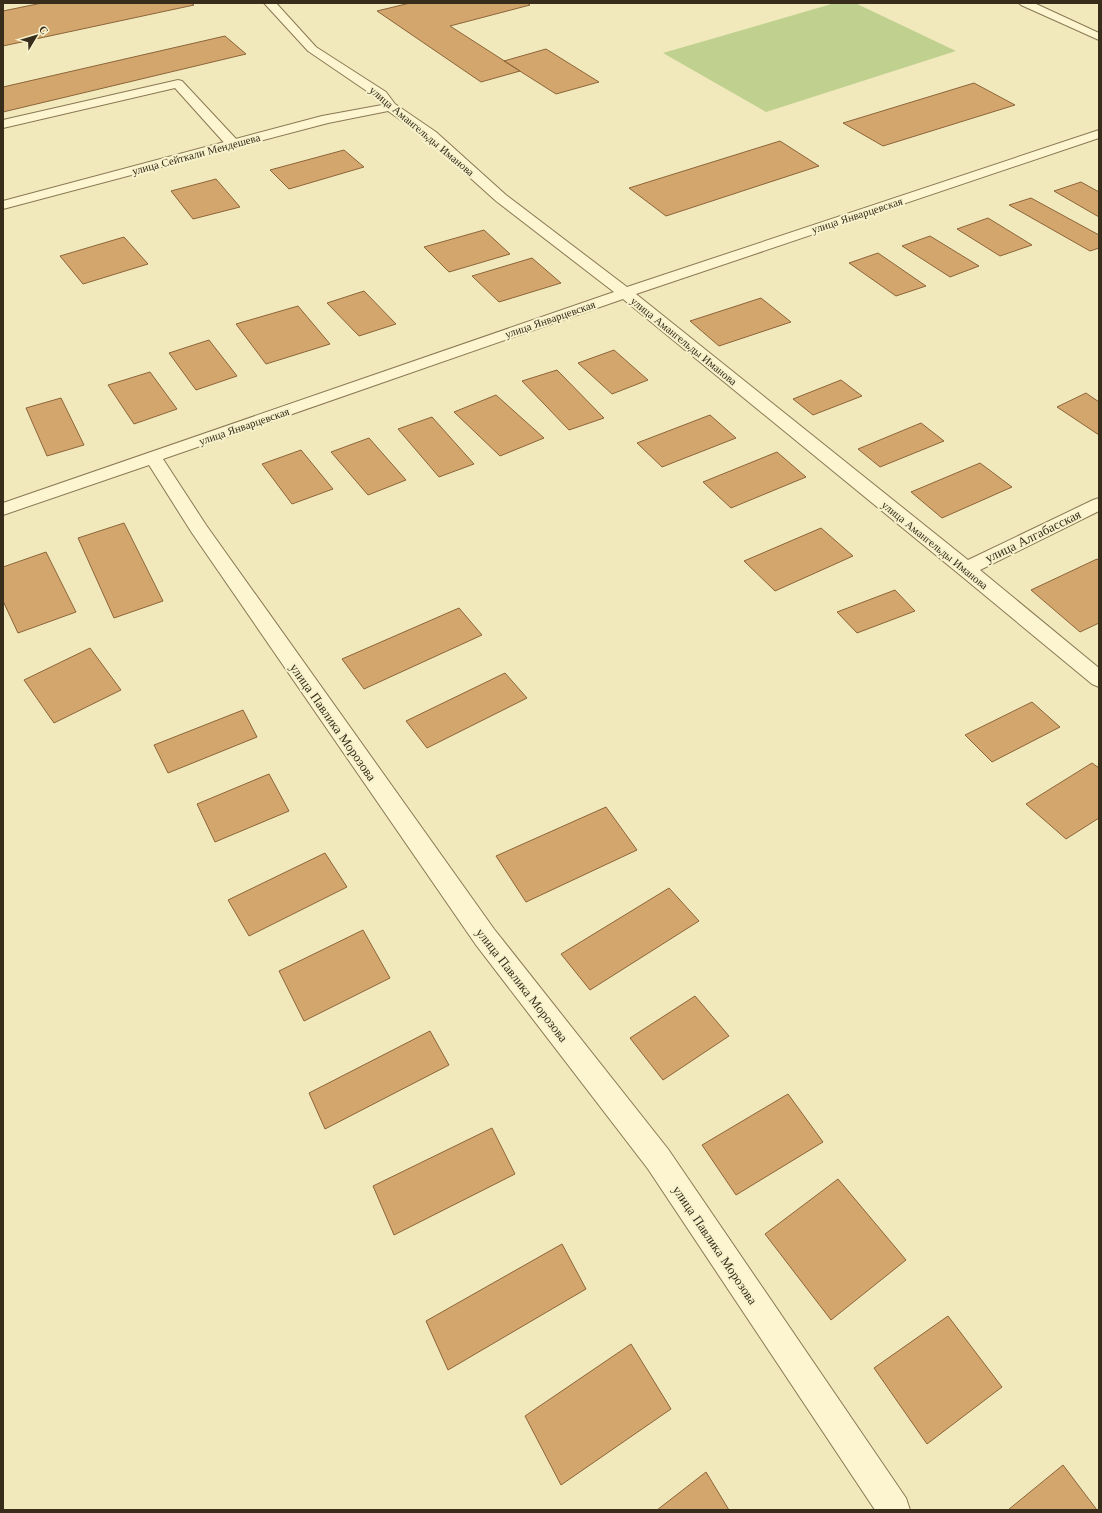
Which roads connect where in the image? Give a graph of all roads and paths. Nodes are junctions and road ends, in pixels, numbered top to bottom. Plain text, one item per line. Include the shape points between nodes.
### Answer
1 (270, 3) edge
2 (1025, 3) edge
3 (1099, 37) edge
4 (390, 107) junction
5 (3, 124) edge
6 (1099, 134) edge
7 (233, 144) junction
8 (3, 205) edge
9 (625, 293) junction
10 (153, 457) junction
11 (1099, 504) edge
12 (3, 509) edge
13 (966, 569) junction
14 (1099, 679) edge
15 (894, 1510) edge

1 - 4 street, улица Амангельды Иманова via 312,49 382,95
2 - 3 street
4 - 7 street, улица Сейткали Мендешева via 327,119
4 - 9 street, улица Амангельды Иманова via 431,136 501,198
5 - 7 street via 178,84
6 - 9 street, улица Январцевская
7 - 8 street, улица Сейткали Мендешева
9 - 10 street, улица Январцевская
9 - 13 street, улица Амангельды Иманова
10 - 12 street, улица Январцевская
10 - 15 street, улица Павлика Морозова via 199,530 484,937 658,1159
11 - 13 street, улица Алгабасская
13 - 14 street, улица Амангельды Иманова

